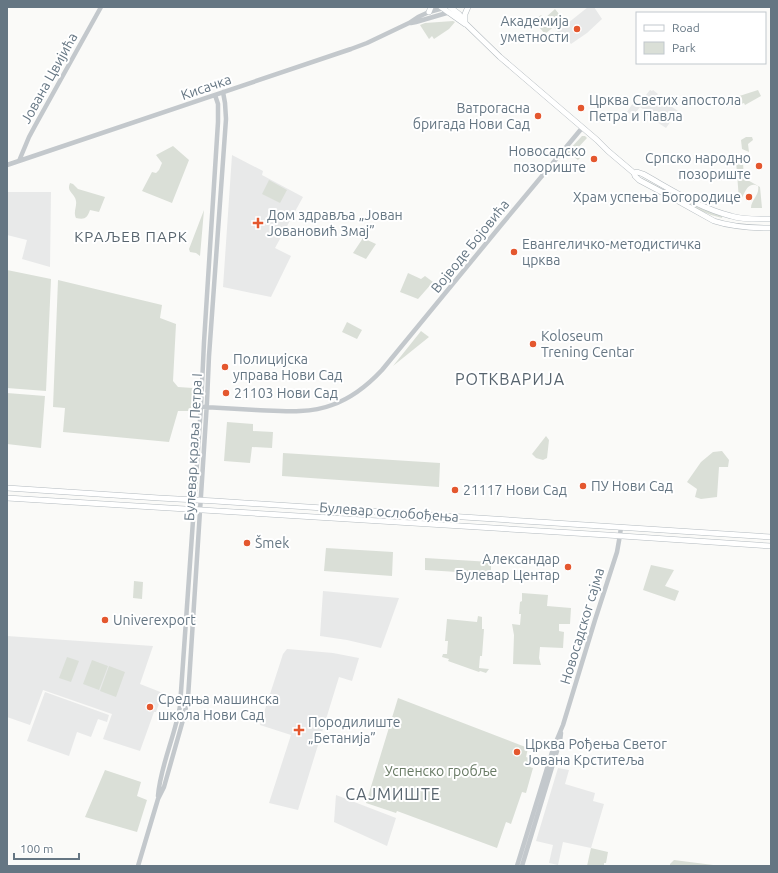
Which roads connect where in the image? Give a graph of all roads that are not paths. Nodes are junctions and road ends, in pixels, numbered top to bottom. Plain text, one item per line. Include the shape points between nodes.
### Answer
1 (101, 7) edge
2 (468, 7) edge
3 (430, 9) edge
4 (447, 9) edge
5 (409, 23) junction
6 (466, 24) junction
7 (223, 92) junction
8 (215, 95) junction
9 (582, 128) junction
10 (19, 161) junction
11 (7, 165) edge
12 (634, 173) junction
13 (771, 219) edge
14 (771, 228) edge
15 (201, 406) junction
16 (207, 407) junction
17 (7, 488) edge
18 (7, 498) edge
19 (194, 500) junction
20 (201, 500) junction
21 (193, 510) junction
22 (200, 510) junction
23 (621, 527) junction
24 (620, 536) junction
25 (771, 537) edge
26 (771, 546) edge
27 (561, 731) junction
28 (158, 799) junction
29 (138, 866) edge
30 (517, 866) edge
31 (522, 866) edge

1 - 10 street, Јована Цвијића via 32,130
2 - 6 main road via 465,14
3 - 4 street, Кисачка
3 - 5 street, Кисачка
4 - 5 street, Кисачка
4 - 6 main road
5 - 7 street, Кисачка via 351,49
6 - 9 main road
7 - 8 street, Кисачка
7 - 16 street, Булевар краља Петра I via 226,119
8 - 10 street, Кисачка
8 - 15 street, Булевар краља Петра I via 218,122
9 - 12 main road
9 - 16 street, Војводе Бојовића via 382,370 362,389 331,406 302,411
10 - 11 street, Кисачка
12 - 13 main road via 643,174 710,210 744,218
12 - 14 main road via 639,180 721,224
15 - 16 street, Војводе Бојовића
15 - 19 street, Булевар краља Петра I
16 - 20 street, Булевар краља Петра I
17 - 19 main road, Булевар ослобођења
18 - 21 main road, Булевар ослобођења
19 - 20 main road, Булевар ослобођења
19 - 21 street, Булевар краља Петра I
20 - 22 street, Булевар краља Петра I
20 - 23 main road, Булевар ослобођења
21 - 22 main road, Булевар ослобођења
21 - 28 street, Булевар краља Петра I via 180,706 159,785
22 - 24 main road, Булевар ослобођења
22 - 28 street, Булевар краља Петра I via 186,705 164,787
23 - 24 street, Новосадског сајма
23 - 25 main road, Булевар ослобођења
24 - 26 main road, Булевар ослобођења
24 - 27 street, Новосадског сајма
27 - 30 street, Новосадског сајма via 552,750
27 - 31 street, Новосадског сајма
28 - 29 street, Булевар краља Петра I

